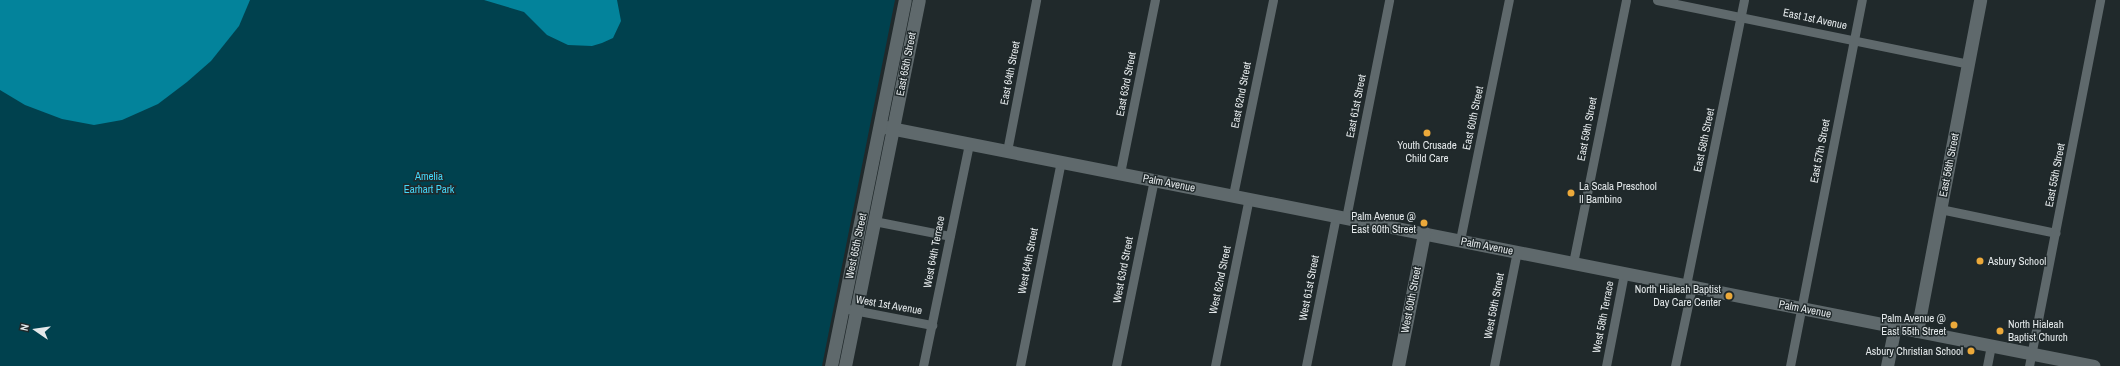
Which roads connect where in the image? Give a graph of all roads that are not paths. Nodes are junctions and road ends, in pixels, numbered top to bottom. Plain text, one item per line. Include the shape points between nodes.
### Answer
1 (905, 0) edge
2 (919, 0) edge
3 (1036, 0) edge
4 (1155, 0) edge
5 (1272, 0) edge
6 (1389, 0) edge
7 (1509, 0) edge
8 (1626, 0) edge
9 (1657, 0) edge
10 (1744, 0) edge
11 (1862, 0) edge
12 (1980, 0) edge
13 (2100, 0) edge
14 (1741, 16) junction
15 (1854, 40) junction
16 (1968, 64) junction
17 (886, 127) junction
18 (968, 143) junction
19 (1007, 151) junction
20 (1061, 161) junction
21 (1120, 173) junction
22 (1154, 180) junction
23 (1233, 195) junction
24 (1249, 198) junction
25 (1940, 208) junction
26 (1341, 217) junction
27 (874, 221) junction
28 (1424, 233) junction
29 (2056, 233) junction
30 (950, 236) junction
31 (1460, 240) junction
32 (1516, 252) junction
33 (1573, 263) junction
34 (1624, 273) junction
35 (1689, 286) junction
36 (843, 308) junction
37 (1801, 308) junction
38 (856, 311) junction
39 (932, 325) junction
40 (1895, 326) junction
41 (1917, 331) junction
42 (1991, 346) junction
43 (2030, 360) edge
44 (831, 366) edge
45 (845, 366) edge
46 (923, 366) edge
47 (1020, 366) edge
48 (1116, 366) edge
49 (1215, 366) edge
50 (1306, 366) edge
51 (1398, 366) edge
52 (1494, 366) edge
53 (1606, 366) edge
54 (1675, 366) edge
55 (1790, 366) edge
56 (1887, 366) edge
57 (1987, 366) edge
58 (2094, 366) edge

1 - 17 main road, East 65th Street
2 - 17 main road, East 65th Street
3 - 19 street, East 64th Street
4 - 21 street, East 63rd Street
5 - 23 street, East 62nd Street
6 - 26 street, East 61st Street
7 - 31 street, East 60th Street
8 - 33 street, East 59th Street
9 - 14 street, East 1st Avenue
10 - 14 street, East 58th Street
11 - 15 street, East 57th Street
12 - 16 main road, East 56th Street
13 - 29 street, East 55th Street
14 - 15 street, East 1st Avenue
14 - 35 street, East 58th Street
15 - 16 street, East 1st Avenue
15 - 37 street, East 57th Street
16 - 25 main road, East 56th Street
17 - 18 main road, Palm Avenue
17 - 27 main road, West 65th Street
17 - 36 main road, West 65th Street
18 - 19 main road, Palm Avenue
18 - 30 street, West 64th Terrace
19 - 20 main road, Palm Avenue
20 - 21 main road, Palm Avenue
20 - 47 street, West 64th Street
21 - 22 main road, Palm Avenue
22 - 23 main road, Palm Avenue
22 - 48 street, West 63rd Street
23 - 24 main road, Palm Avenue
24 - 26 main road, Palm Avenue
24 - 49 street, West 62nd Street
25 - 29 street
25 - 41 main road, East 56th Street
26 - 28 main road, Palm Avenue
26 - 50 street, West 61st Street
27 - 30 street
27 - 38 main road, West 65th Street
28 - 31 main road, Palm Avenue
28 - 51 main road, West 60th Street
29 - 43 street, East 55th Street
30 - 39 street, West 64th Terrace
31 - 32 main road, Palm Avenue
32 - 33 main road, Palm Avenue
32 - 52 street, West 59th Street
33 - 34 main road, Palm Avenue
34 - 35 main road, Palm Avenue
34 - 53 street, West 58th Terrace
35 - 37 main road, Palm Avenue
35 - 54 street, East 58th Street
36 - 38 street, West 1st Avenue
36 - 44 main road, West 65th Street
37 - 40 main road, Palm Avenue
37 - 55 street, East 57th Street
38 - 39 street, West 1st Avenue
38 - 45 main road, West 65th Street
39 - 46 street, West 64th Terrace
40 - 41 main road, Palm Avenue
40 - 56 main road
41 - 42 main road, Palm Avenue
42 - 43 main road, Palm Avenue
42 - 57 street
43 - 58 main road, Palm Avenue

